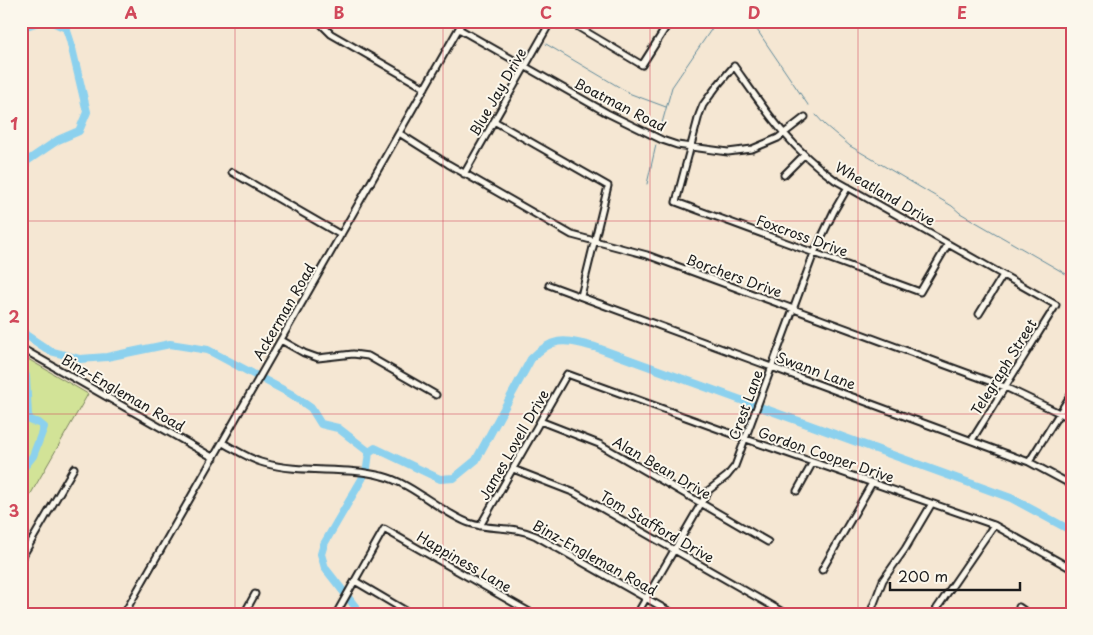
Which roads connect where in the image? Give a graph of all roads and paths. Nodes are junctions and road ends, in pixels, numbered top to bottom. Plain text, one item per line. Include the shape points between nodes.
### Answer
1 (463, 21) edge
2 (551, 21) edge
3 (568, 21) edge
4 (670, 21) edge
5 (321, 24) dead end
6 (459, 29) junction
7 (525, 67) junction
8 (425, 88) junction
9 (805, 117) dead end
10 (494, 121) junction
11 (399, 133) junction
12 (783, 134) junction
13 (691, 148) junction
14 (804, 155) junction
15 (232, 172) dead end
16 (464, 174) junction
17 (784, 175) dead end
18 (848, 187) junction
19 (341, 235) junction
20 (594, 241) junction
21 (948, 244) junction
22 (814, 253) junction
23 (1003, 275) junction
24 (549, 285) dead end
25 (581, 296) junction
26 (1056, 304) joint
27 (794, 310) junction
28 (979, 314) dead end
29 (281, 340) junction
30 (21, 348) edge
31 (772, 367) junction
32 (567, 374) joint
33 (1005, 387) junction
34 (1072, 393) edge
35 (436, 395) dead end
36 (1060, 412) junction
37 (1072, 418) edge
38 (540, 421) junction
39 (746, 439) junction
40 (972, 440) junction
41 (223, 442) junction
42 (214, 458) junction
43 (813, 462) junction
44 (1030, 462) junction
45 (74, 468) dead end
46 (513, 469) junction
47 (872, 483) junction
48 (1072, 485) edge
49 (796, 491) dead end
50 (700, 503) junction
51 (931, 505) junction
52 (994, 525) junction
53 (480, 526) junction
54 (768, 542) dead end
55 (674, 550) junction
56 (21, 559) edge
57 (1072, 569) edge
58 (822, 570) dead end
59 (354, 583) junction
60 (255, 594) dead end
61 (646, 598) junction
62 (1018, 608) dead end
63 (124, 614) edge
64 (244, 614) edge
65 (336, 614) edge
66 (411, 614) edge
67 (532, 614) edge
68 (637, 614) edge
69 (674, 614) edge
70 (786, 614) edge
71 (870, 614) edge
72 (933, 614) edge
73 (1029, 614) edge

1 - 6 street, Ackerman Road
2 - 7 street, Blue Jay Drive
3 - 4 street via 642,64
5 - 8 street via 331,34
6 - 7 street, Boatman Road
6 - 8 street, Ackerman Road
7 - 10 street, Blue Jay Drive
7 - 13 street, Boatman Road via 627,124 669,143
8 - 11 street, Ackerman Road
9 - 12 street, Boatman Road
10 - 16 street, Blue Jay Drive
10 - 20 street via 608,186
11 - 16 street, Borchers Drive
11 - 19 street, Ackerman Road
12 - 13 street, Boatman Road via 764,145 738,152
12 - 13 street, Wheatland Drive via 734,66 701,110
12 - 14 street, Wheatland Drive
13 - 22 street, Foxcross Drive via 676,202
14 - 17 street
14 - 18 street, Wheatland Drive
15 - 19 street
16 - 20 street, Borchers Drive via 572,236
18 - 21 street, Wheatland Drive
18 - 22 street, Crest Lane
19 - 29 street, Ackerman Road
20 - 25 street
20 - 27 street, Borchers Drive via 647,255
21 - 22 street, Foxcross Drive via 920,292
21 - 23 street, Wheatland Drive
22 - 27 street, Crest Lane
23 - 26 street, Wheatland Drive
23 - 28 street
24 - 25 street, Swann Lane
25 - 31 street, Swann Lane
26 - 33 street, Telegraph Street
27 - 31 street, Crest Lane
27 - 33 street, Borchers Drive
29 - 35 street via 318,358 353,354 368,356
29 - 41 street, Ackerman Road
30 - 42 street, Binz-Engleman Road
31 - 39 street, Crest Lane
31 - 40 street, Swann Lane
32 - 38 street, James Lovell Drive
32 - 39 street, Gordon Cooper Drive
33 - 36 street, Borchers Drive
33 - 40 street, Telegraph Street
34 - 36 street
36 - 37 street, Borchers Drive
36 - 44 street
38 - 46 street, James Lovell Drive
38 - 50 street, Alan Bean Drive via 599,444
39 - 43 street, Gordon Cooper Drive
39 - 50 street, Crest Lane via 732,470 709,490
40 - 44 street, Swann Lane
41 - 42 street, Ackerman Road
41 - 53 street, Binz-Engleman Road via 271,465 374,474 394,480
42 - 63 street, Ackerman Road
43 - 47 street, Gordon Cooper Drive
43 - 49 street
44 - 48 street, Swann Lane
45 - 56 street
46 - 53 street, James Lovell Drive
46 - 55 street, Tom Stafford Drive via 569,490
47 - 51 street, Gordon Cooper Drive
47 - 58 street
50 - 54 street, Alan Bean Drive
50 - 55 street, Crest Lane
51 - 52 street, Gordon Cooper Drive
51 - 71 street via 883,580
52 - 57 street, Gordon Cooper Drive
52 - 72 street
53 - 61 street, Binz-Engleman Road via 514,528 529,533
55 - 61 street, Crest Lane
55 - 70 street, Tom Stafford Drive
59 - 65 street
59 - 66 street
59 - 67 street, Happiness Lane via 384,529
60 - 64 street
61 - 68 street, Crest Lane
61 - 69 street, Binz-Engleman Road
62 - 73 street

